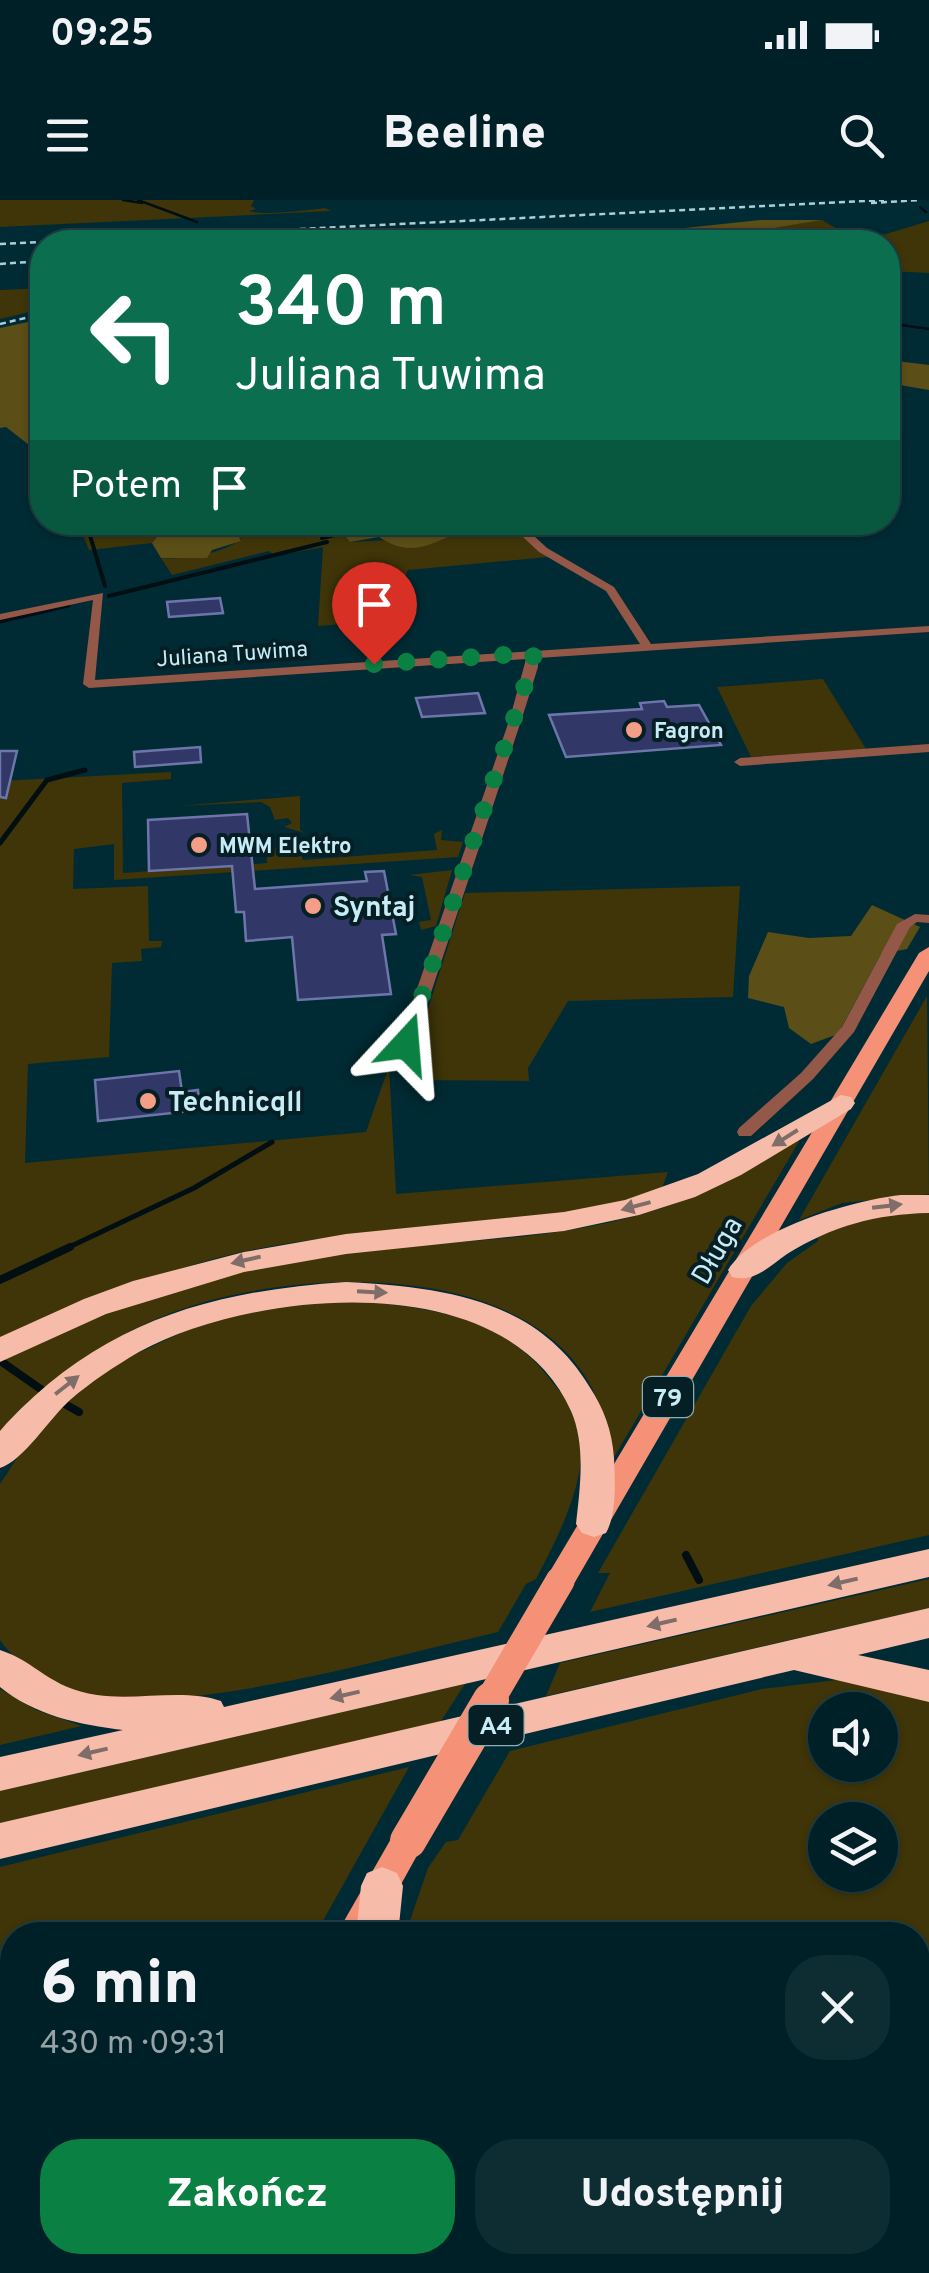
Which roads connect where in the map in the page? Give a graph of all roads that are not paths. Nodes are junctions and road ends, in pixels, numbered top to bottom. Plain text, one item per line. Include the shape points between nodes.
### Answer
1 (526, 535) edge
2 (0, 617) edge
3 (929, 629) edge
4 (648, 646) junction
5 (532, 653) junction
6 (929, 748) edge
7 (740, 762) dead end
8 (929, 918) edge
9 (929, 953) edge
10 (406, 1044) dead end
11 (841, 1103) junction
12 (744, 1132) dead end
13 (929, 1204) edge
14 (742, 1270) junction
15 (0, 1352) edge
16 (0, 1455) edge
17 (594, 1524) junction
18 (929, 1563) edge
19 (929, 1623) edge
20 (791, 1656) junction
21 (0, 1665) edge
22 (929, 1686) edge
23 (290, 1707) junction
24 (0, 1774) edge
25 (0, 1841) edge
26 (382, 1886) junction
27 (361, 1922) edge
28 (378, 1922) edge

1 - 4 street via 610,589
2 - 5 street, Juliana Tuwima via 99,595 88,684
3 - 4 street, Juliana Tuwima
4 - 5 street, Juliana Tuwima
5 - 10 street
6 - 7 street
8 - 12 street via 904,924 849,1029
9 - 11 main road, Długa / 79
11 - 14 main road, Długa / 79
11 -> 15 highway via 744,1162 658,1200 570,1221 244,1260 126,1294
14 -> 13 highway via 819,1221
14 - 17 main road, Długa / 79
16 -> 17 highway via 66,1385 111,1354 180,1321 272,1298 390,1293 494,1320 559,1366 582,1398 592,1429 598,1476
17 - 26 main road, Długa / 79, bridge
18 -> 23 highway, A4
19 - 20 highway, A4
20 - 22 highway
20 - 25 highway, A4
21 - 23 highway via 44,1696 98,1712
23 -> 24 highway, A4
26 - 27 main road, 79
26 - 28 highway

